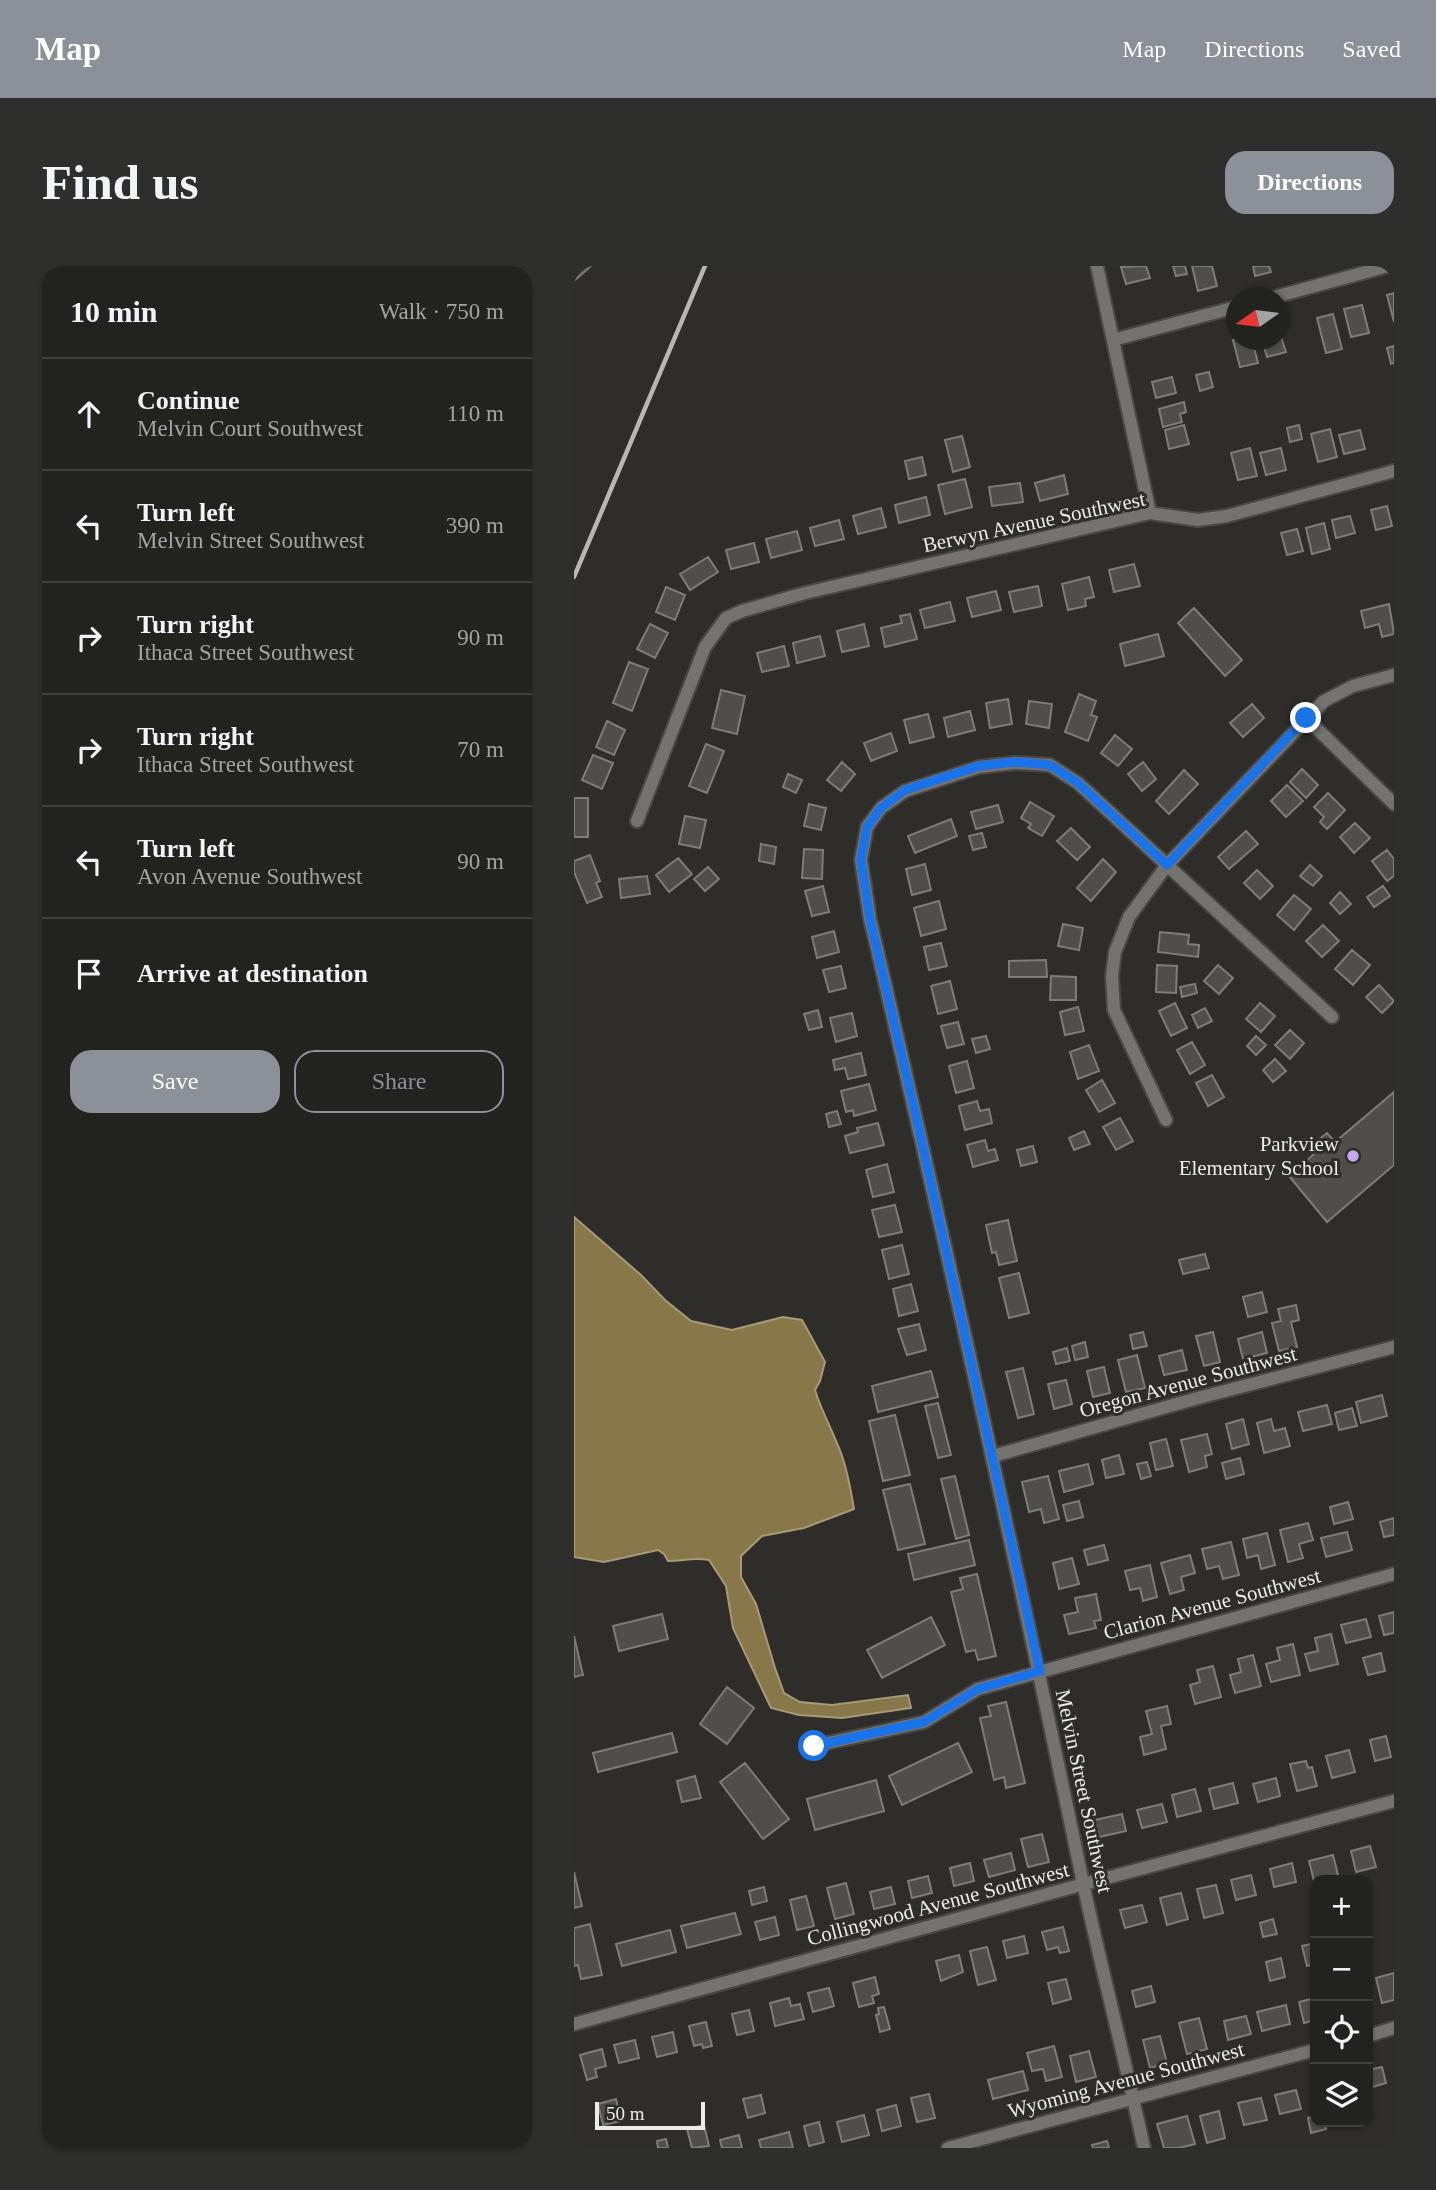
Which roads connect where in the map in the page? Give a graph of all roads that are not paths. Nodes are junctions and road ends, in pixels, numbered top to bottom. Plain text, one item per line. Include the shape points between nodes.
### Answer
1 (1097, 266) edge
2 (1388, 266) edge
3 (1289, 293) edge
4 (1226, 310) edge
5 (1113, 340) junction
6 (1394, 471) edge
7 (1150, 513) junction
8 (1394, 675) edge
9 (1306, 718) junction
10 (1394, 804) edge
11 (637, 821) dead end
12 (1167, 865) junction
13 (1332, 1017) dead end
14 (1166, 1120) dead end
15 (1394, 1347) edge
16 (993, 1456) junction
17 (1394, 1574) edge
18 (1040, 1671) junction
19 (814, 1746) dead end
20 (1394, 1801) edge
21 (1084, 1884) junction
22 (574, 2024) edge
23 (1394, 2028) edge
24 (1373, 2034) edge
25 (1310, 2051) edge
26 (1133, 2098) junction
27 (948, 2148) edge
28 (1144, 2148) edge

1 - 5 street
2 - 3 street
4 - 5 street
5 - 7 street
6 - 7 street, Berwyn Avenue Southwest via 1227,516 1198,520
7 - 11 street, Berwyn Avenue Southwest via 805,593 726,618 705,647
8 - 9 street via 1347,689
9 - 10 street
9 - 12 street
12 - 13 street
12 - 14 street via 1129,917 1115,952 1112,976 1114,1010
12 - 16 street, Melvin Street Southwest via 1078,783 1050,765 979,766 905,790 881,808 867,827 861,860 870,919
15 - 16 street, Oregon Avenue Southwest
16 - 18 street, Melvin Street Southwest
17 - 18 street, Clarion Avenue Southwest
18 - 19 street, Clarion Avenue Southwest via 978,1689 924,1722
18 - 21 street, Melvin Street Southwest
20 - 21 street, Collingwood Avenue Southwest
21 - 22 street, Collingwood Avenue Southwest
21 - 26 street, Melvin Street Southwest
23 - 24 street
25 - 26 street, Wyoming Avenue Southwest
26 - 27 street, Wyoming Avenue Southwest
26 - 28 street, Melvin Street Southwest

